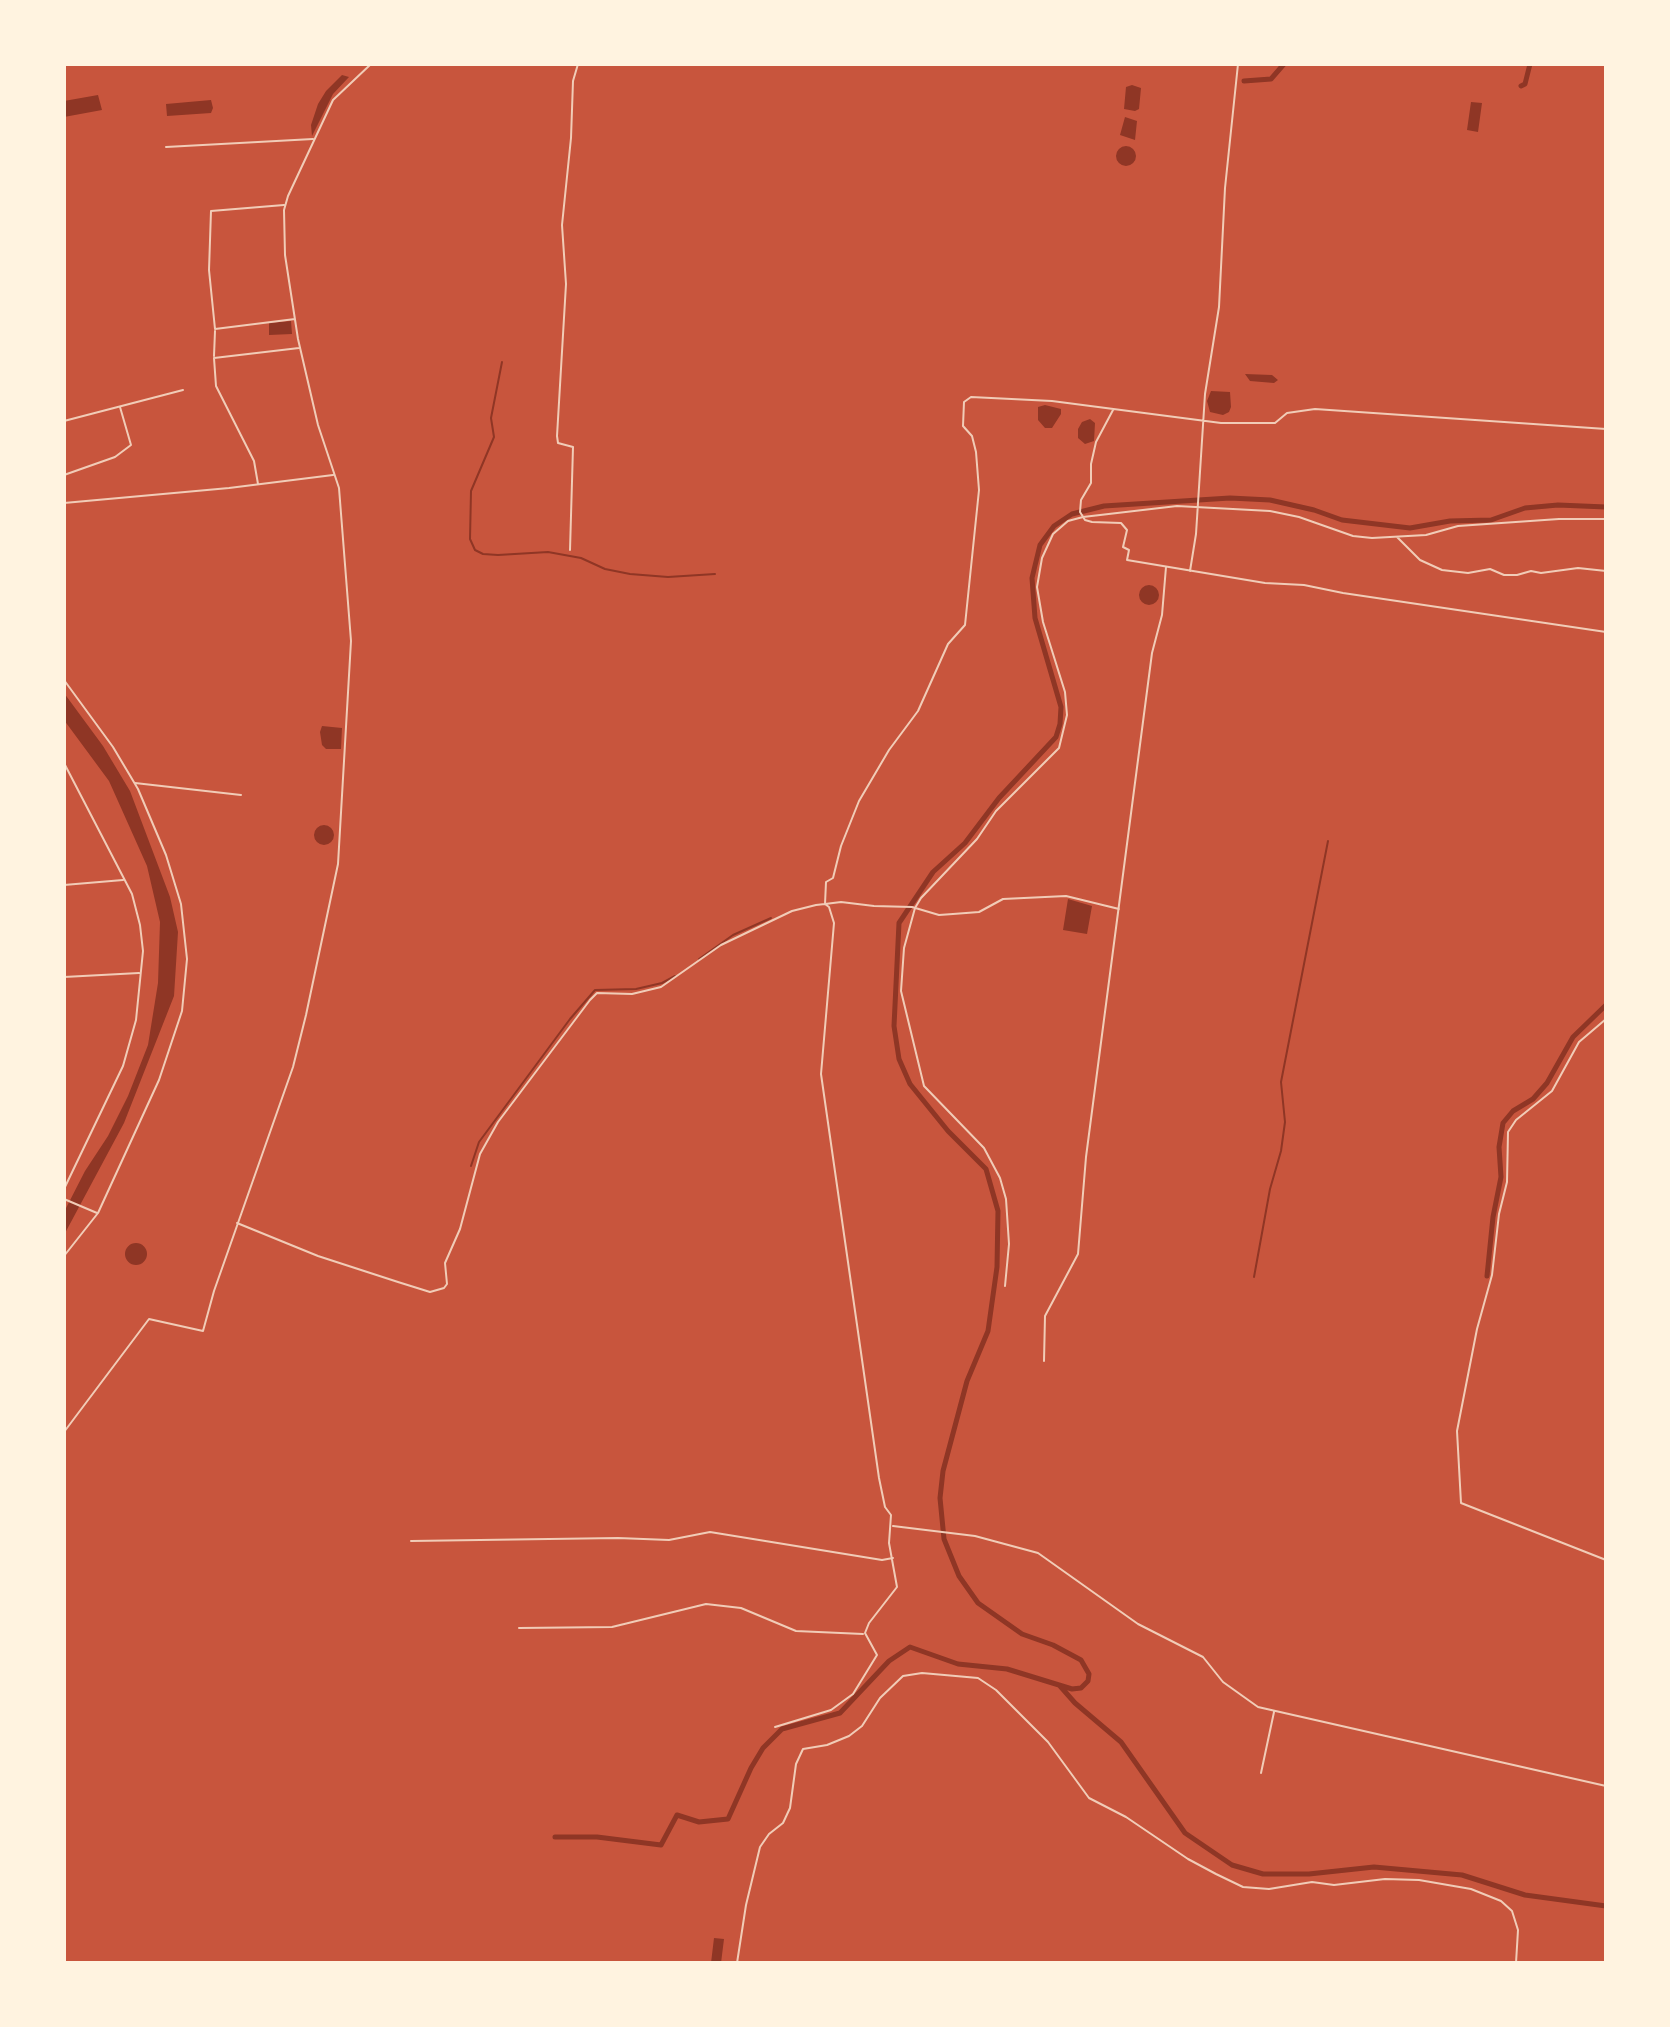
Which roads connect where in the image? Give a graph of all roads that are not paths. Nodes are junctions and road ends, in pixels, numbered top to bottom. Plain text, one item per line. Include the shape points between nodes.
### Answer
1 (371, 64) edge
2 (578, 64) edge
3 (1238, 64) edge
4 (315, 139) junction
5 (166, 147) dead end
6 (285, 205) junction
7 (295, 319) junction
8 (215, 329) junction
9 (300, 348) junction
10 (214, 358) junction
11 (183, 390) dead end
12 (120, 406) junction
13 (1114, 409) junction
14 (64, 421) edge
15 (1204, 421) junction
16 (1606, 429) edge
17 (64, 475) edge
18 (334, 475) junction
19 (258, 485) junction
20 (64, 503) edge
21 (1198, 505) junction
22 (1083, 517) junction
23 (1606, 519) edge
24 (1396, 536) junction
25 (570, 550) dead end
26 (1166, 567) junction
27 (1190, 571) junction
28 (1606, 571) edge
29 (1606, 632) edge
30 (64, 680) edge
31 (64, 763) edge
32 (134, 783) junction
33 (241, 795) dead end
34 (124, 880) junction
35 (64, 885) edge
36 (825, 904) junction
37 (915, 908) junction
38 (1119, 909) junction
39 (141, 973) junction
40 (64, 977) edge
41 (1606, 1019) edge
42 (64, 1189) edge
43 (64, 1199) edge
44 (98, 1213) junction
45 (237, 1223) junction
46 (64, 1256) edge
47 (1005, 1286) dead end
48 (1044, 1361) dead end
49 (64, 1432) edge
50 (892, 1525) junction
51 (411, 1541) dead end
52 (893, 1558) junction
53 (1606, 1560) edge
54 (519, 1628) dead end
55 (864, 1634) junction
56 (1274, 1710) junction
57 (775, 1727) dead end
58 (1261, 1773) dead end
59 (1606, 1786) edge
60 (737, 1963) edge
61 (1516, 1963) edge

1 - 4 street via 333,100
2 - 25 street via 562,225 566,284 557,436 558,443 573,447
3 - 15 street via 1219,307
4 - 5 street
4 - 6 street
6 - 7 street via 285,255
6 - 8 street via 211,211
7 - 8 street
7 - 9 street
8 - 10 street
9 - 10 street
9 - 18 street
10 - 19 street via 216,386 254,461
11 - 12 street
12 - 14 street
12 - 17 street via 131,445 115,457
13 - 15 street
13 - 22 street via 1096,442 1091,483 1081,500
13 - 36 street via 989,397 964,402 963,426 972,436 979,490 965,625 948,644 918,711 859,801 833,878 826,882
15 - 16 street via 1275,423 1287,413 1315,409
15 - 21 street
18 - 19 street
18 - 45 street via 351,641 338,864 293,1067
19 - 20 street
21 - 22 street
21 - 24 street via 1270,511 1353,536
21 - 27 street
22 - 26 street via 1121,523 1127,530 1127,560
22 - 37 street via 1053,534 1037,587 1065,692 1067,715 1059,748 996,811
23 - 24 street via 1458,526
24 - 28 street via 1420,560 1442,570 1490,569 1504,575 1578,568
26 - 27 street
26 - 38 street
27 - 29 street
30 - 32 street
31 - 34 street
32 - 33 street
32 - 44 street via 181,904 187,959 184,996 159,1080
34 - 35 street
34 - 39 street via 140,925
36 - 37 street
36 - 45 street via 792,911 721,945 661,987 632,994 597,993 590,1000 480,1154 460,1229 445,1262 444,1288 430,1292 398,1282
36 - 50 street via 834,923 821,1074 879,1478
37 - 38 street via 939,915 979,912 1003,899 1066,896
37 - 47 street via 904,948 901,991 916,1063 924,1086 984,1148 1000,1178 1009,1244
38 - 48 street via 1078,1254 1045,1316
39 - 40 street
39 - 42 street via 136,1020 123,1066
41 - 53 street via 1579,1042 1552,1091 1508,1132 1507,1182 1492,1275 1457,1431 1461,1503
43 - 44 street
44 - 46 street
45 - 49 street via 203,1331 149,1319
50 - 52 street
50 - 56 street via 975,1536 1038,1553 1138,1624 1203,1657 1223,1682 1258,1707
51 - 52 street via 669,1540 710,1532
52 - 55 street via 897,1587
54 - 55 street via 612,1627 706,1604 741,1608 796,1631
55 - 57 street via 877,1655 853,1694 831,1710
56 - 58 street
56 - 59 street
60 - 61 street via 760,1847 790,1808 803,1749 849,1736 903,1676 922,1673 978,1678 996,1690 1048,1742 1089,1798 1216,1874 1243,1887 1269,1889 1385,1879 1471,1889 1512,1911 1518,1930

